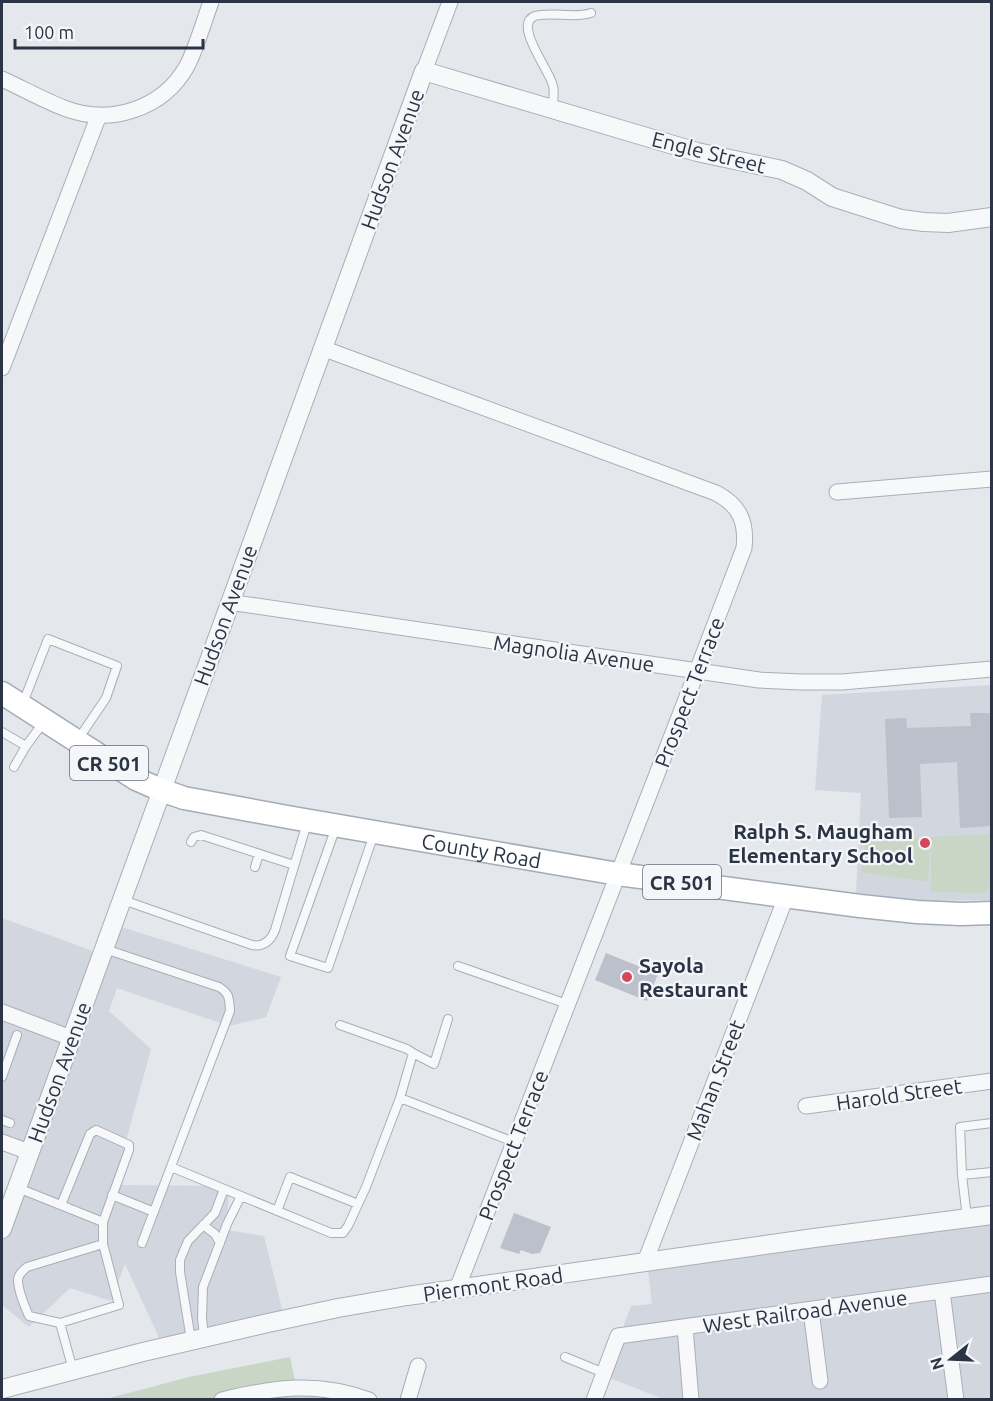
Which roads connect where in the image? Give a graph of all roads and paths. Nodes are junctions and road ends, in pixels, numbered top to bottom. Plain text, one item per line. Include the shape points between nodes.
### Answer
1 (211, 2) edge
2 (450, 2) edge
3 (591, 13) dead end
4 (424, 71) junction
5 (2, 79) edge
6 (552, 109) junction
7 (99, 115) junction
8 (992, 218) edge
9 (322, 348) junction
10 (2, 368) edge
11 (992, 478) edge
12 (837, 492) dead end
13 (229, 602) junction
14 (992, 669) edge
15 (697, 671) junction
16 (7, 699) edge
17 (45, 721) junction
18 (2, 732) edge
19 (76, 742) junction
20 (26, 746) junction
21 (14, 766) dead end
22 (161, 790) junction
23 (308, 821) junction
24 (337, 826) junction
25 (375, 832) junction
26 (191, 842) dead end
27 (259, 854) junction
28 (294, 865) junction
29 (255, 867) dead end
30 (618, 874) junction
31 (786, 897) junction
32 (121, 900) junction
33 (992, 913) edge
34 (104, 949) junction
35 (458, 966) dead end
36 (567, 1004) junction
37 (2, 1012) edge
38 (448, 1019) dead end
39 (340, 1025) dead end
40 (17, 1035) dead end
41 (71, 1038) junction
42 (413, 1053) junction
43 (2, 1077) edge
44 (992, 1081) edge
45 (400, 1098) junction
46 (806, 1106) dead end
47 (2, 1120) edge
48 (10, 1123) dead end
49 (992, 1123) edge
50 (2, 1142) edge
51 (514, 1142) junction
52 (29, 1152) junction
53 (171, 1167) junction
54 (992, 1172) edge
55 (962, 1175) junction
56 (17, 1187) junction
57 (224, 1189) junction
58 (112, 1195) junction
59 (241, 1196) junction
60 (6, 1203) edge
61 (358, 1204) junction
62 (61, 1205) junction
63 (277, 1211) junction
64 (154, 1212) junction
65 (992, 1215) edge
66 (967, 1218) junction
67 (103, 1222) junction
68 (203, 1225) junction
69 (2, 1229) edge
70 (142, 1243) dead end
71 (220, 1243) junction
72 (103, 1244) junction
73 (645, 1263) junction
74 (992, 1284) edge
75 (457, 1289) junction
76 (942, 1291) junction
77 (810, 1310) junction
78 (60, 1323) junction
79 (685, 1327) junction
80 (198, 1339) junction
81 (565, 1357) dead end
82 (418, 1366) dead end
83 (73, 1370) junction
84 (604, 1373) junction
85 (820, 1381) dead end
86 (2, 1389) edge
87 (225, 1399) edge
88 (369, 1400) edge
89 (408, 1400) edge
90 (594, 1400) edge
91 (692, 1400) edge
92 (956, 1400) edge

1 - 7 street via 188,64 167,92 138,110
2 - 4 street, Hudson Avenue
3 - 6 lane via 534,16 529,20 529,36 553,84
4 - 6 street, Engle Street
4 - 9 street, Hudson Avenue
5 - 7 street via 64,108
6 - 8 street, Engle Street via 697,152 782,170 832,197 901,219 948,223
7 - 10 street
9 - 13 street, Hudson Avenue
9 - 15 street, Prospect Terrace via 726,498 744,525 744,548
11 - 12 street
13 - 15 street, Magnolia Avenue
13 - 22 street, Hudson Avenue
14 - 15 street, Magnolia Avenue via 842,682 759,680
15 - 30 street, Prospect Terrace
16 - 17 main road, County Road / CR 501
16 - 19 lane via 48,639 117,666 106,698
17 - 19 main road, County Road / CR 501
17 - 20 lane
18 - 20 lane
19 - 22 main road, County Road / CR 501 via 135,779
20 - 21 lane
22 - 23 main road, County Road / CR 501 via 184,798
22 - 32 street, Hudson Avenue
23 - 24 main road, County Road / CR 501
23 - 28 lane
24 - 25 main road, County Road / CR 501
24 - 25 lane via 290,956 328,968
25 - 30 main road, County Road / CR 501
26 - 27 lane via 201,836
27 - 28 lane
27 - 29 lane
28 - 32 lane via 272,937 257,946
30 - 31 main road, County Road / CR 501
30 - 36 street, Prospect Terrace
31 - 33 main road, County Road / CR 501 via 917,912
31 - 73 street, Mahan Street
32 - 34 street, Hudson Avenue
34 - 41 street, Hudson Avenue
34 - 53 lane via 219,987 229,998 230,1011
35 - 36 lane
36 - 51 street, Prospect Terrace
37 - 41 street
38 - 42 lane via 434,1064
39 - 42 lane
40 - 43 lane
41 - 52 street, Hudson Avenue
42 - 45 lane
44 - 46 street, Harold Street
45 - 51 lane
45 - 61 lane
47 - 48 lane
49 - 55 lane via 960,1127
50 - 52 street
51 - 75 street, Prospect Terrace
52 - 56 street, Hudson Avenue
53 - 57 lane
53 - 64 lane
54 - 55 lane
55 - 66 lane
56 - 60 street, Hudson Avenue
56 - 62 lane
57 - 59 lane
57 - 68 lane via 215,1213
58 - 62 lane via 129,1145 96,1130 90,1134
58 - 64 lane
58 - 67 lane
59 - 63 lane
59 - 71 lane
60 - 69 street, Hudson Avenue
61 - 63 lane via 343,1233 331,1233
61 - 63 lane via 290,1177
62 - 67 lane
64 - 70 lane
65 - 66 street, Piermont Road
66 - 73 street, Piermont Road
67 - 72 lane
68 - 71 lane
68 - 80 lane via 188,1241 180,1260
71 - 80 lane via 203,1287
72 - 78 lane via 119,1305
72 - 78 lane via 27,1267 20,1273 18,1280 29,1316
73 - 75 street, Piermont Road
74 - 76 street, West Railroad Avenue
75 - 80 street, Piermont Road via 338,1308
76 - 77 street, West Railroad Avenue
76 - 92 street
77 - 79 street, West Railroad Avenue
77 - 85 street
78 - 83 lane
79 - 84 street, West Railroad Avenue via 618,1336
79 - 91 street
80 - 83 street, Piermont Road
81 - 84 lane
82 - 89 street
83 - 86 street, Piermont Road
84 - 90 street
87 - 88 street via 274,1389 306,1388

